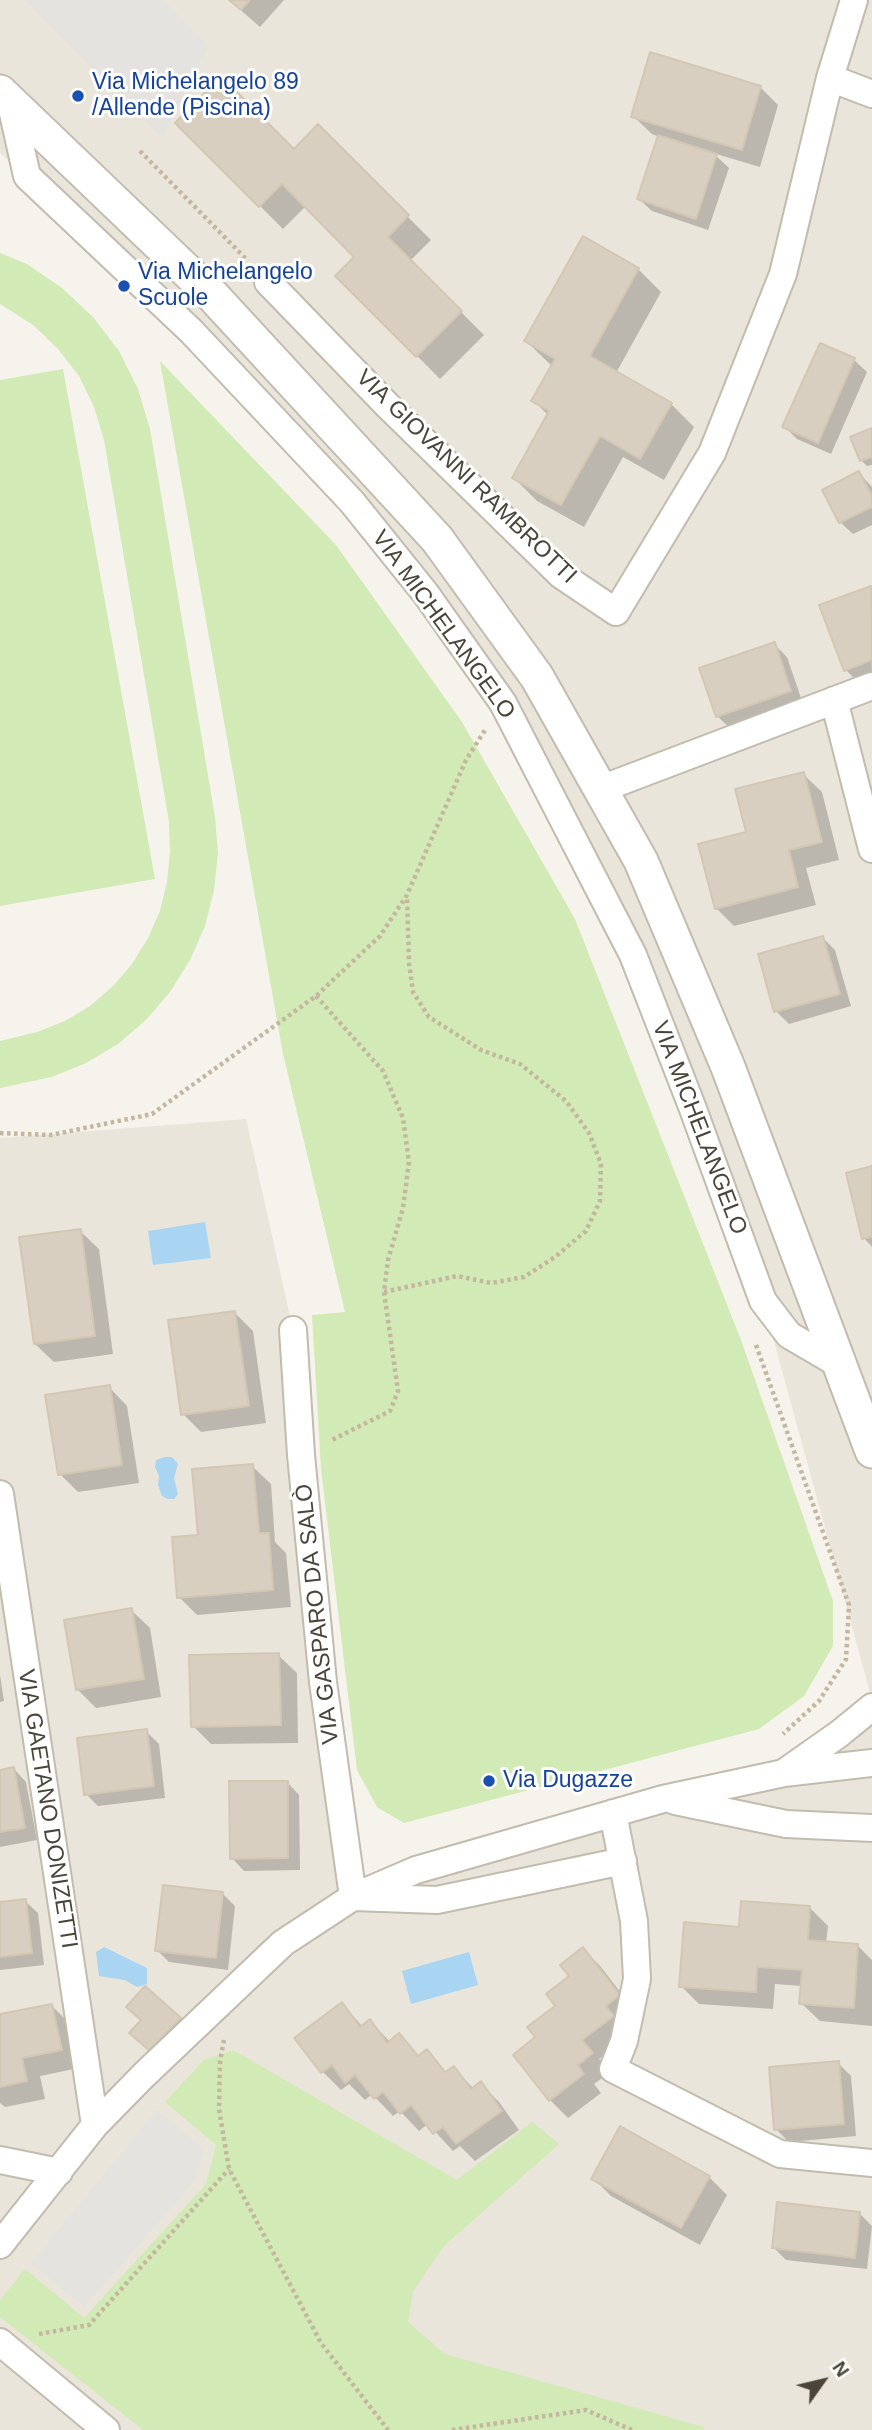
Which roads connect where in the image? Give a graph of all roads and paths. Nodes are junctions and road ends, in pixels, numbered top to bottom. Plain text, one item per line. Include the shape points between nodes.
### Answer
1 (854, 0) edge
2 (830, 78) junction
3 (872, 94) edge
4 (6, 98) edge
5 (139, 150) dead end
6 (268, 282) joint
7 (872, 686) edge
8 (834, 700) junction
9 (494, 737) dead end
10 (601, 789) junction
11 (872, 849) edge
12 (407, 895) junction
13 (316, 996) junction
14 (0, 1133) edge
15 (384, 1292) junction
16 (293, 1330) dead end
17 (755, 1341) dead end
18 (842, 1366) junction
19 (872, 1451) edge
20 (301, 1455) junction
21 (0, 1494) edge
22 (872, 1707) edge
23 (774, 1742) dead end
24 (872, 1763) edge
25 (783, 1773) junction
26 (663, 1799) junction
27 (613, 1814) junction
28 (872, 1828) edge
29 (623, 1861) junction
30 (353, 1897) junction
31 (233, 1991) junction
32 (95, 2125) junction
33 (0, 2160) edge
34 (872, 2163) edge
35 (229, 2169) junction
36 (59, 2172) junction
37 (0, 2245) edge
38 (0, 2342) edge
39 (106, 2430) edge
40 (388, 2430) edge
41 (452, 2430) edge
42 (632, 2430) edge

1 - 2 street, VIA GIOVANNI RAMBROTTI
2 - 3 street
2 - 6 street, VIA GIOVANNI RAMBROTTI via 783,274 712,453 616,612 561,575
4 - 10 street, VIA MICHELANGELO via 212,295 437,539 537,677
4 - 18 street, VIA MICHELANGELO via 27,176 191,331 352,502 426,594 503,703 633,955 763,1301 789,1335
5 - 6 path
7 - 8 street
8 - 10 street
8 - 11 street
9 - 12 path via 488,726 466,760
10 - 18 street, VIA MICHELANGELO via 641,861 728,1067
12 - 13 path via 380,936
12 - 15 path via 413,992 429,1017 481,1050 520,1065 566,1101 589,1133 601,1164 600,1201 586,1231 524,1277 491,1283 457,1276
13 - 14 path via 152,1114 51,1135
13 - 15 path via 383,1071 403,1118 409,1162
15 - 20 path via 398,1391 390,1411
16 - 20 street, VIA GASPARO DA SALÒ
17 - 23 path via 849,1605 846,1659 819,1701
18 - 19 street, VIA MICHELANGELO
20 - 30 street, VIA GASPARO DA SALÒ via 323,1682
21 - 32 street, VIA GAETANO DONIZETTI
22 - 25 street
24 - 25 street
25 - 26 street
26 - 27 street
26 - 28 street via 786,1824
27 - 29 street
27 - 30 street via 416,1870
29 - 30 street via 437,1900
29 - 34 street via 635,1921 637,1979 613,2069 780,2154
30 - 31 street via 283,1943
31 - 32 street
31 - 35 path via 220,2061 219,2109
32 - 36 street
33 - 36 street
35 - 38 path via 89,2325
35 - 40 path via 321,2343
36 - 37 street
38 - 39 street
41 - 42 path via 586,2410

